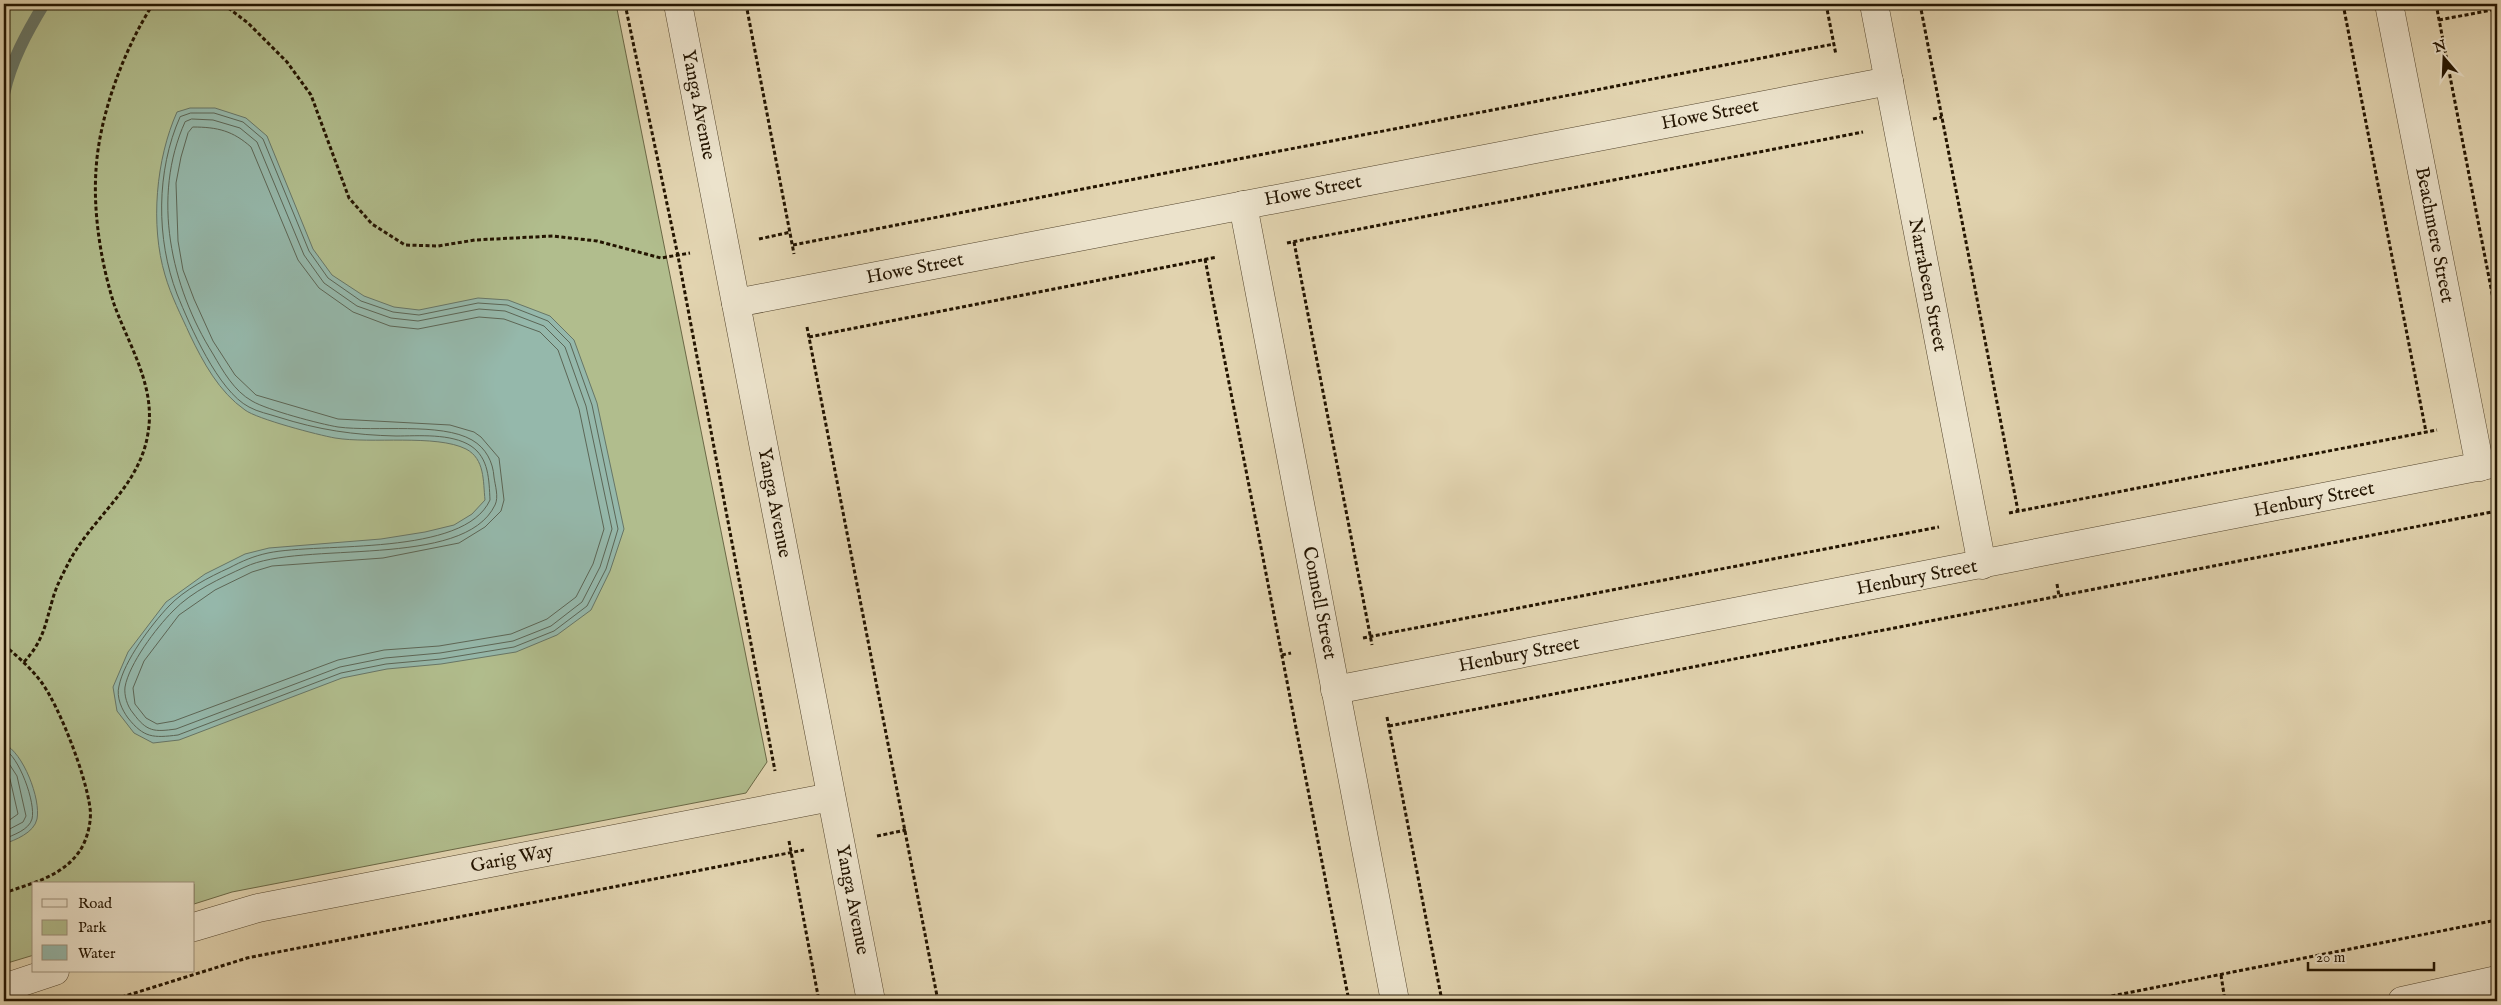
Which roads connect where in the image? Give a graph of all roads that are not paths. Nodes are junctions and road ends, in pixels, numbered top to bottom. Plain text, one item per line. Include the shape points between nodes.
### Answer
1 (678, 4) edge
2 (1874, 4) edge
3 (2388, 4) edge
4 (1889, 81) junction
5 (1242, 205) junction
6 (736, 303) junction
7 (2488, 465) edge
8 (1982, 565) junction
9 (1335, 690) junction
10 (831, 797) junction
11 (195, 927) edge
12 (51, 972) edge
13 (2497, 980) edge
14 (4, 988) edge
15 (871, 1001) edge
16 (1396, 1001) edge
17 (2402, 1001) edge

1 - 6 street, Yanga Avenue
2 - 4 street, Narrabeen Street
3 - 7 street, Beachmere Street via 2472,423
4 - 5 street, Howe Street
4 - 8 street, Narrabeen Street
5 - 6 street, Howe Street
5 - 9 street, Connell Street
6 - 10 street, Yanga Avenue
7 - 8 street, Henbury Street
8 - 9 street, Henbury Street
9 - 16 street, Connell Street
10 - 11 street, Garig Way via 258,908
10 - 15 street, Yanga Avenue
12 - 14 street
13 - 17 street

